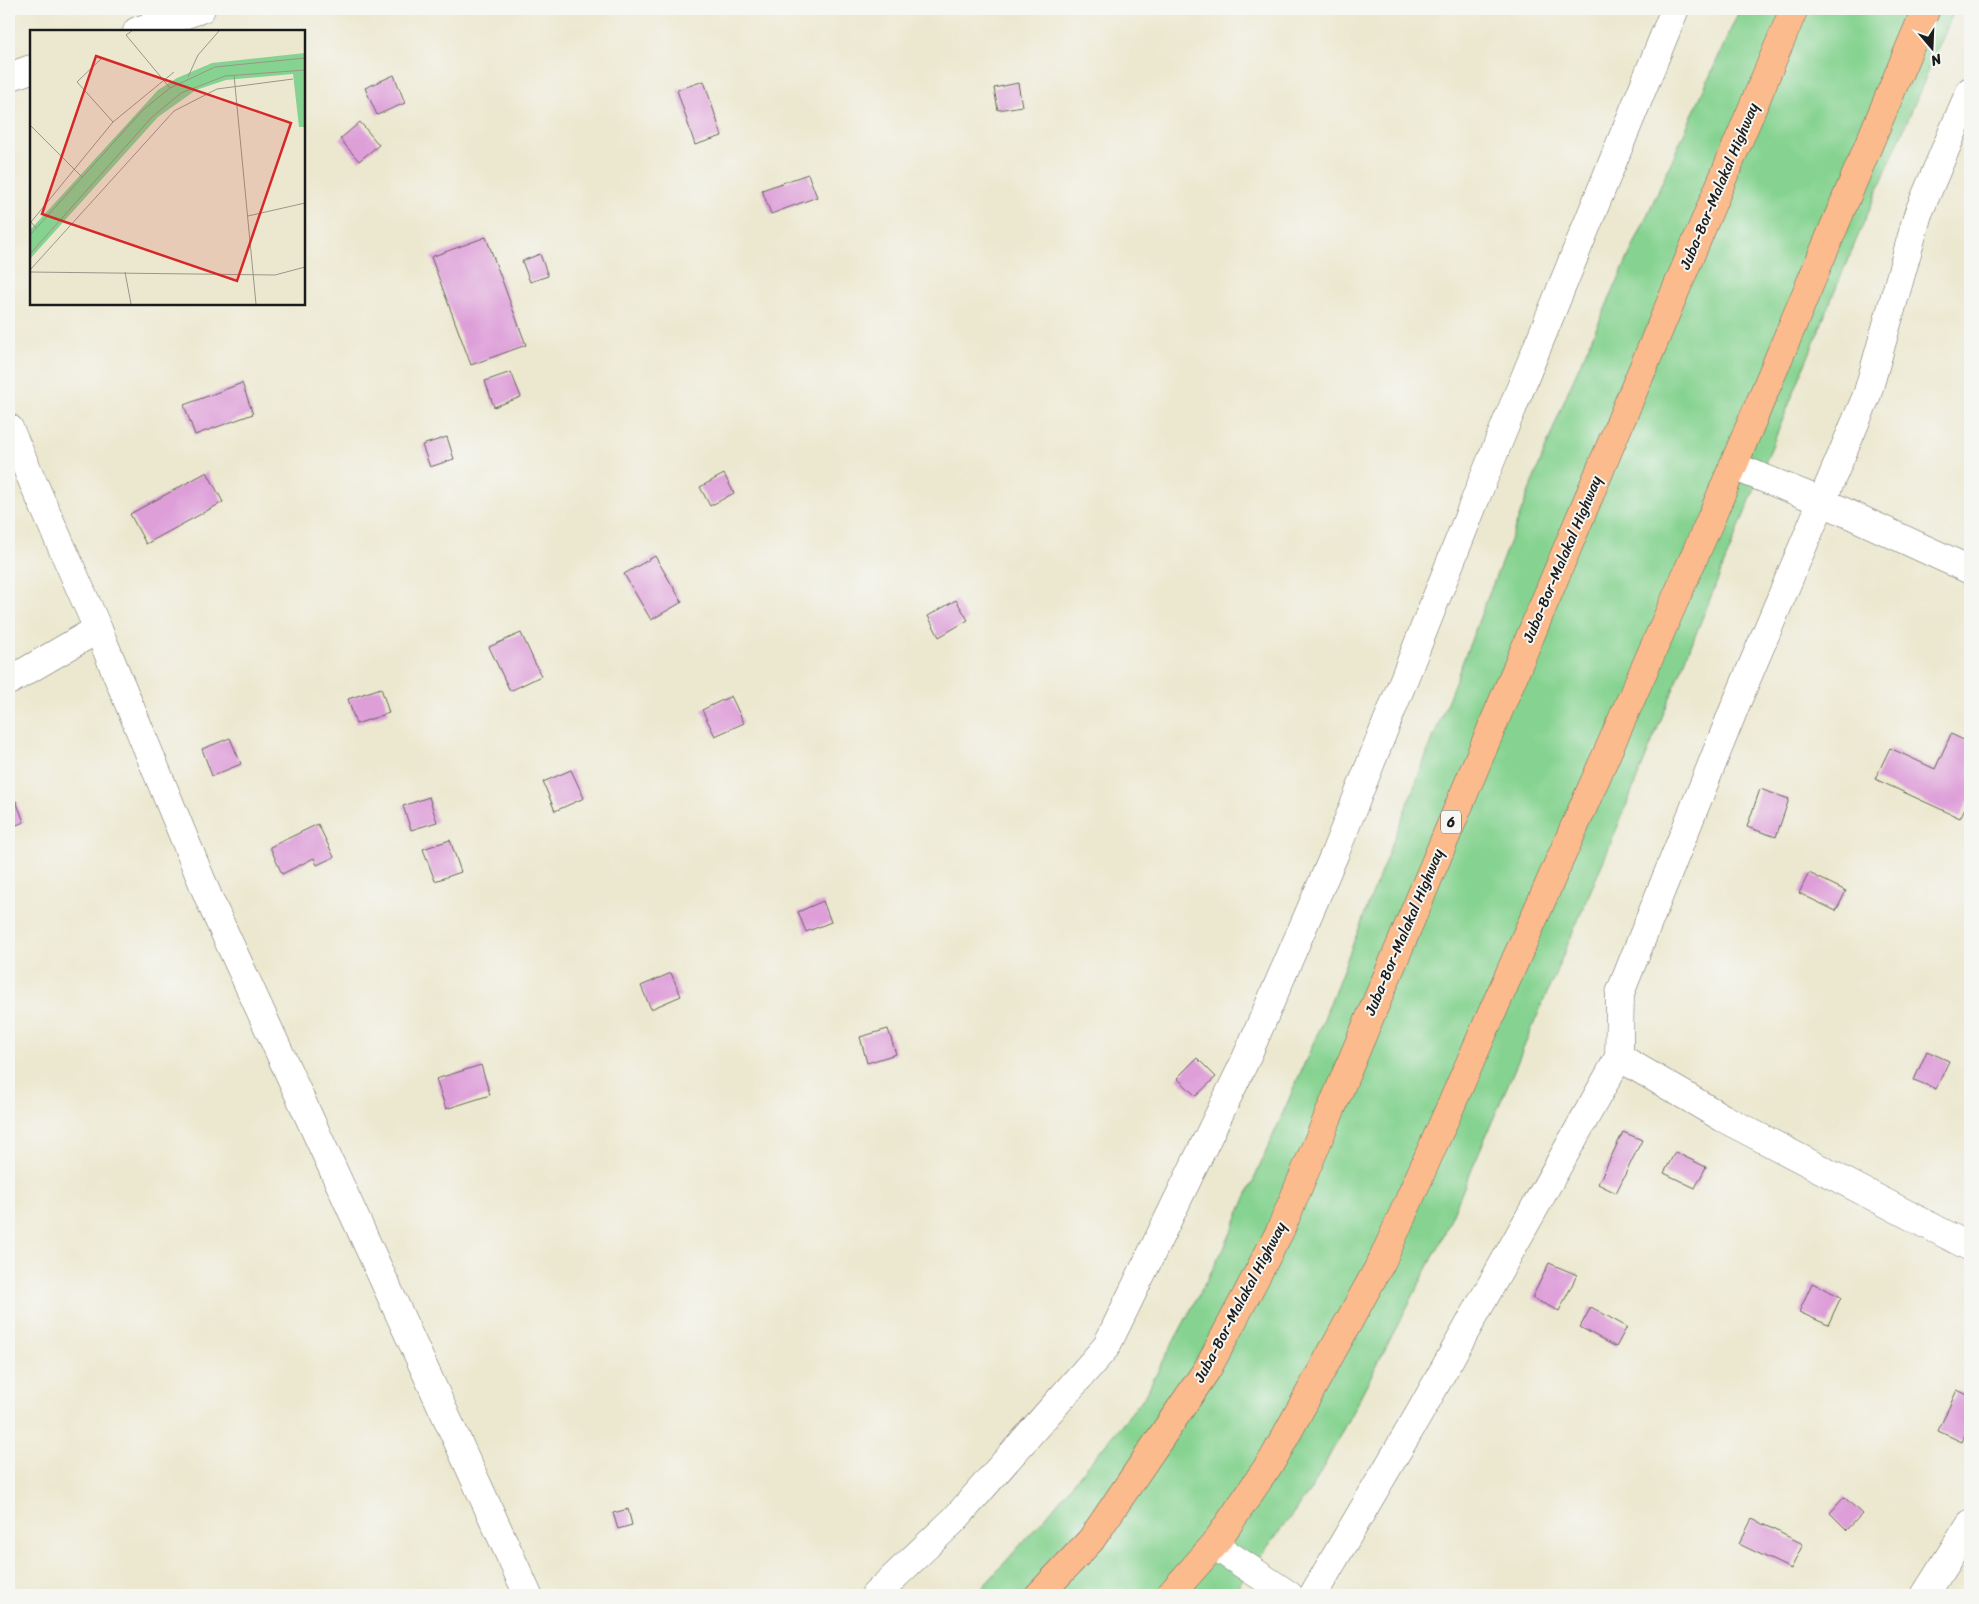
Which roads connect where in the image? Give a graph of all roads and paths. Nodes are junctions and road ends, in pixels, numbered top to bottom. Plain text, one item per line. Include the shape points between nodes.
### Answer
1 (201, 9) edge
2 (1675, 9) edge
3 (1794, 9) edge
4 (1926, 9) edge
5 (140, 30) edge
6 (30, 69) edge
7 (9, 77) edge
8 (1970, 92) edge
9 (9, 428) edge
10 (1733, 466) junction
11 (1823, 502) junction
12 (1970, 570) edge
13 (98, 629) junction
14 (9, 681) edge
15 (1619, 1057) junction
16 (1970, 1247) edge
17 (1970, 1524) edge
18 (1214, 1545) junction
19 (528, 1595) edge
20 (875, 1595) edge
21 (1039, 1595) edge
22 (1170, 1595) edge
23 (1289, 1595) edge
24 (1313, 1595) edge
25 (1925, 1595) edge

1 - 5 street
2 - 20 street via 1335,853 1244,1064 1106,1347 955,1519
3 - 21 highway, Juba-Bor-Malakal Highway / 6 via 1280,1231 1208,1368 1092,1540
4 - 10 highway
6 - 7 street
8 - 11 street via 1918,214 1867,395
9 - 13 street
10 - 11 street
10 - 18 highway via 1382,1261 1273,1458
11 - 12 street
11 - 15 street via 1736,704 1620,993
13 - 14 street
13 - 19 street via 210,901
15 - 16 street via 1723,1118
15 - 24 street via 1419,1414
17 - 25 street
18 - 22 highway
18 - 23 street

